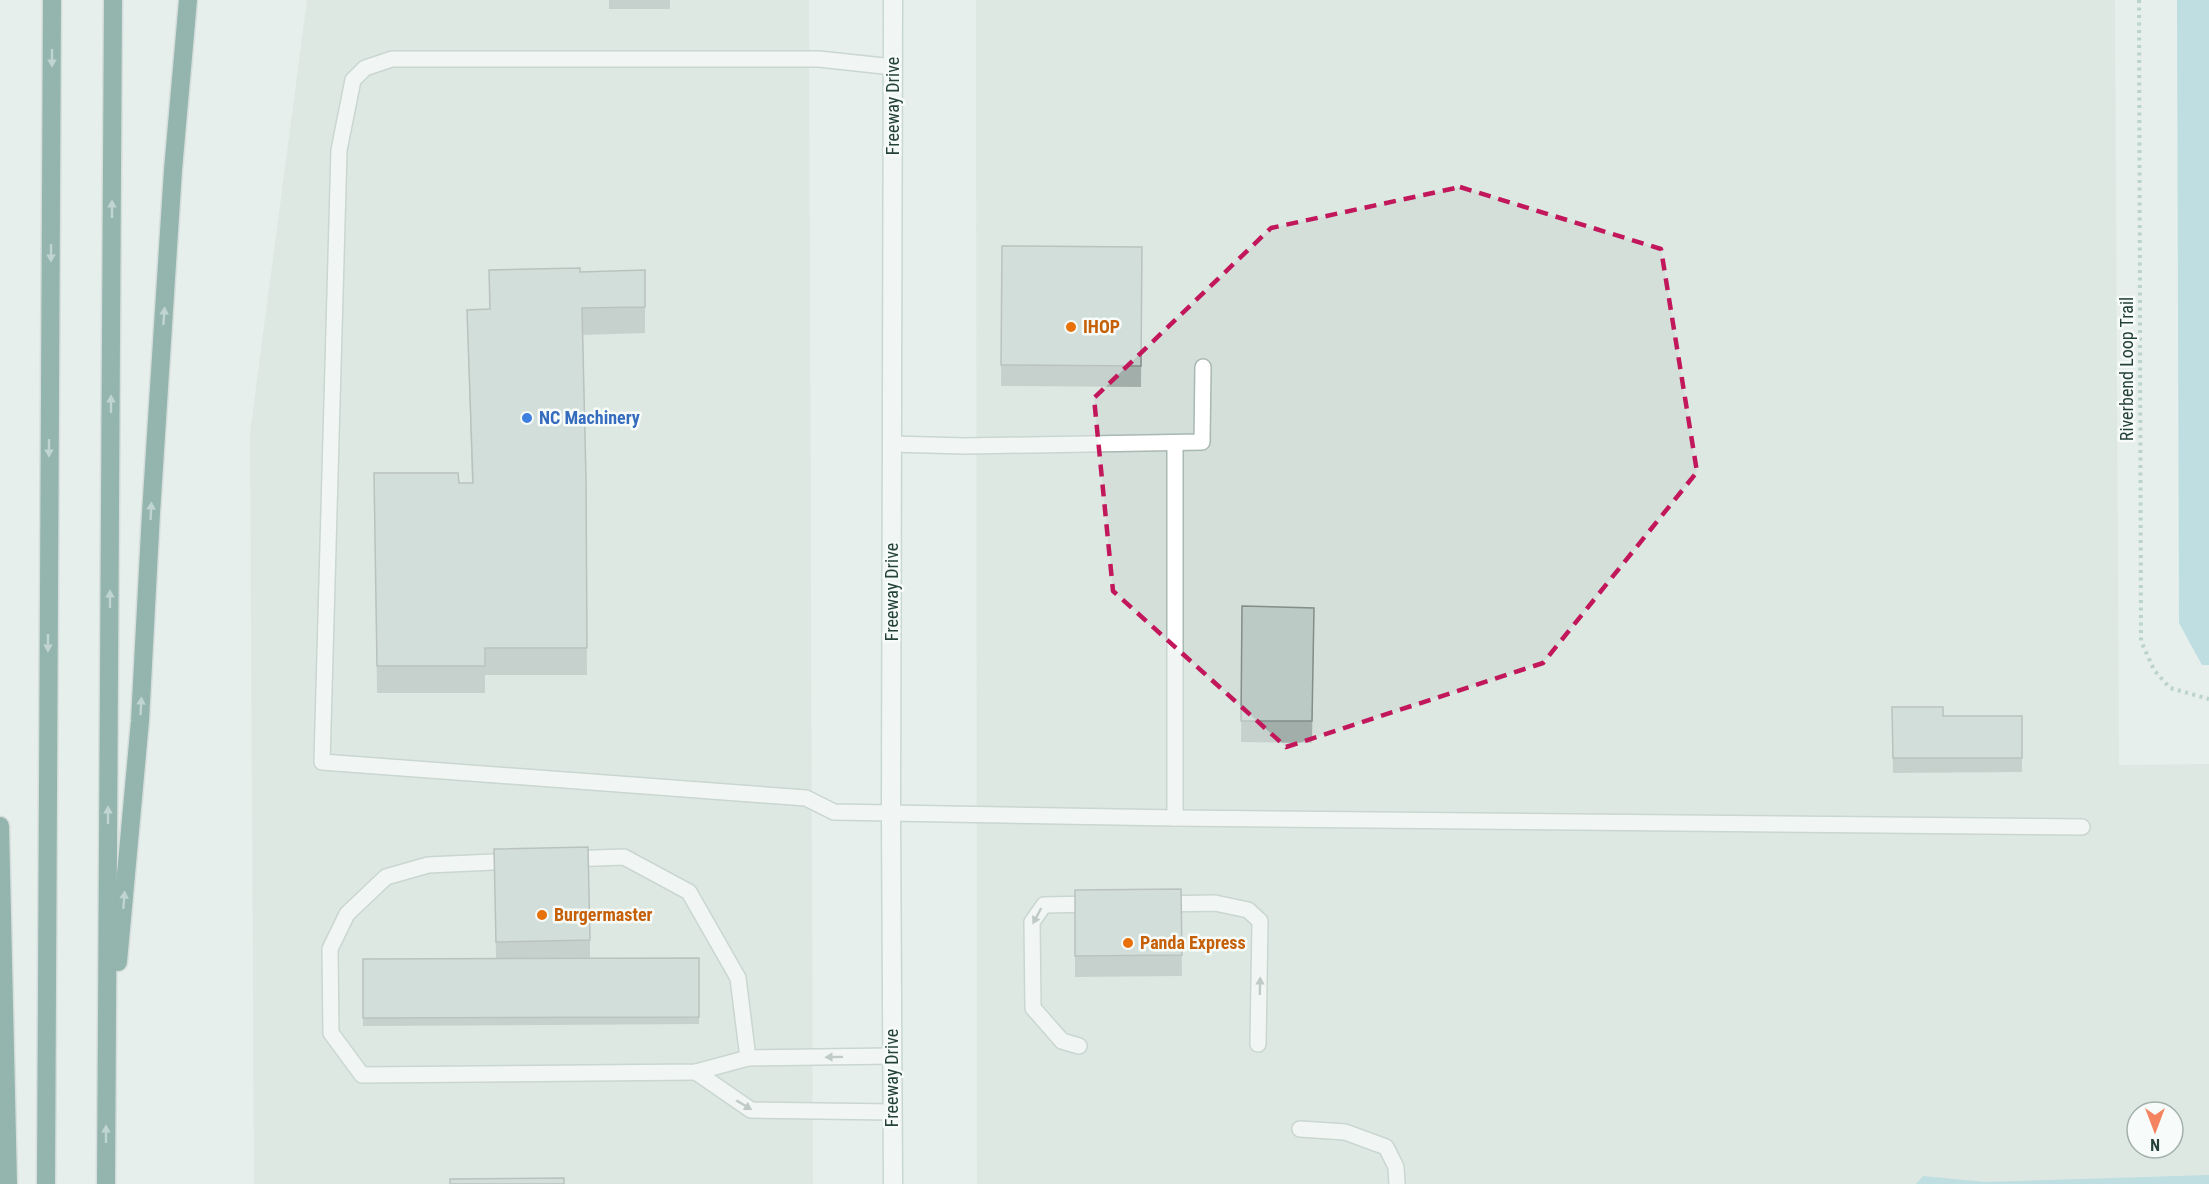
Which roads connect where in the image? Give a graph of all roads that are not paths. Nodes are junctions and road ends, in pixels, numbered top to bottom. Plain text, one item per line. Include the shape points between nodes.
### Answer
1 (52, 0) edge
2 (113, 0) edge
3 (188, 0) edge
4 (893, 0) edge
5 (893, 67) junction
6 (1203, 367) dead end
7 (1175, 442) junction
8 (892, 444) junction
9 (891, 814) junction
10 (1175, 818) junction
11 (0, 826) edge
12 (2082, 827) dead end
13 (555, 860) edge
14 (532, 861) edge
15 (1112, 904) edge
16 (1147, 904) edge
17 (1258, 1044) dead end
18 (1079, 1046) dead end
19 (892, 1056) junction
20 (748, 1058) junction
21 (696, 1072) junction
22 (106, 1084) junction
23 (893, 1112) junction
24 (1300, 1129) dead end
25 (8, 1184) edge
26 (46, 1184) edge
27 (106, 1184) edge
28 (893, 1184) edge
29 (1397, 1184) edge

1 -> 26 highway
22 -> 2 highway
22 -> 3 highway via 140,721
4 - 5 street, Freeway Drive
5 - 8 street, Freeway Drive
5 - 9 lane via 819,59 392,59 365,68 353,80 339,150 322,762 806,798 834,812
6 - 7 lane via 1202,442
7 - 8 lane
7 - 10 lane
8 - 9 street, Freeway Drive
9 - 10 lane
9 - 19 street, Freeway Drive
10 - 12 lane
11 - 25 highway
13 - 20 lane via 624,857 689,892 738,978
14 - 21 lane via 428,865 386,877 347,914 330,949 332,1033 362,1074
15 -> 18 lane via 1044,905 1032,922 1033,1008 1062,1041
17 -> 16 lane via 1260,921 1248,910 1215,903
19 -> 20 lane
19 - 23 street, Freeway Drive
20 - 21 lane
21 -> 23 lane via 751,1110
27 -> 22 highway
23 - 28 street, Freeway Drive
24 - 29 lane via 1345,1132 1386,1147 1396,1167

